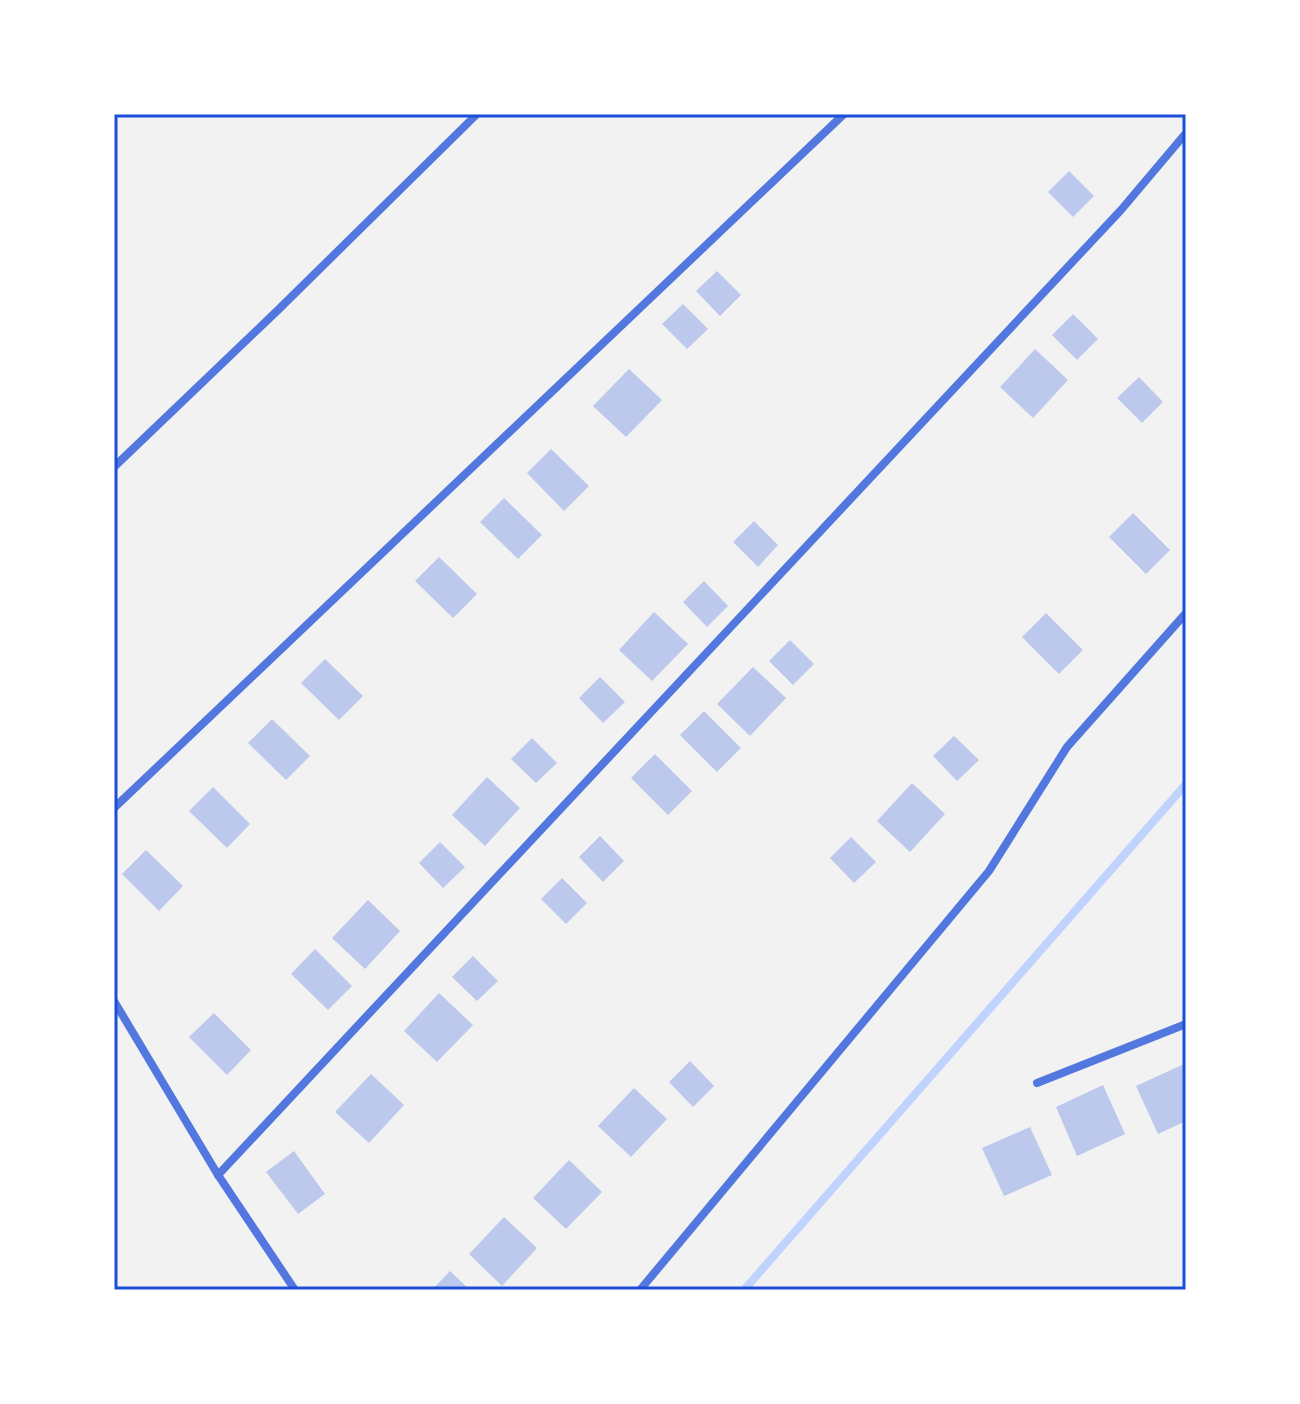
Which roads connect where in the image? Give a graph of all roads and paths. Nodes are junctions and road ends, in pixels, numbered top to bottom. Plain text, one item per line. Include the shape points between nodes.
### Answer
1 (477, 114) edge
2 (844, 114) edge
3 (1186, 133) edge
4 (114, 467) edge
5 (1186, 613) edge
6 (114, 808) edge
7 (114, 1001) edge
8 (1186, 1024) edge
9 (1037, 1083) dead end
10 (218, 1175) junction
11 (295, 1290) edge
12 (640, 1290) edge

1 - 4 street
2 - 6 street
3 - 10 street via 1121,210
5 - 12 street via 1067,747 989,871
7 - 10 street
8 - 9 street
10 - 11 street

